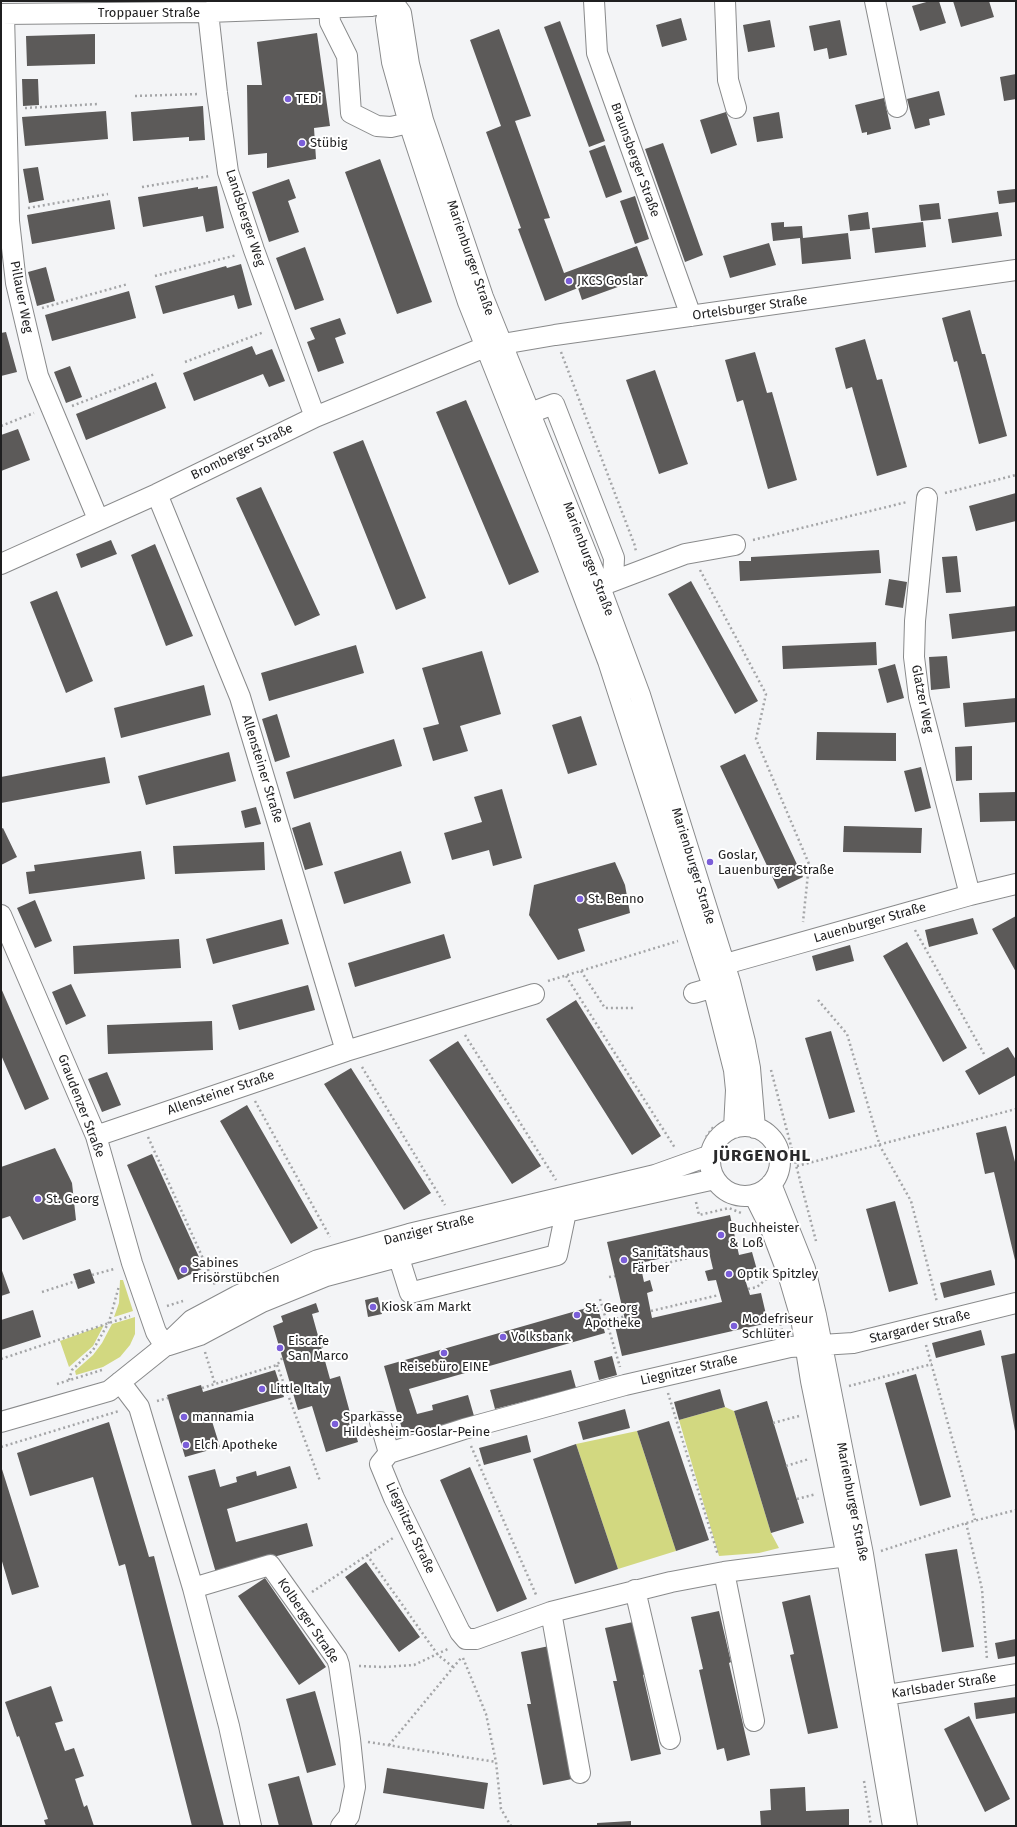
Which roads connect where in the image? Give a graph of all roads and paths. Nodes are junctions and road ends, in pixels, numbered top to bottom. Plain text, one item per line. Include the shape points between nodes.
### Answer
1 (392, 1) edge
2 (594, 1) edge
3 (725, 1) edge
4 (875, 1) edge
5 (329, 7) junction
6 (208, 12) junction
7 (3, 14) edge
8 (217, 93) junction
9 (135, 96) dead end
10 (98, 104) dead end
11 (897, 107) dead end
12 (736, 108) dead end
13 (6, 109) junction
14 (416, 122) junction
15 (228, 172) junction
16 (142, 187) dead end
17 (108, 194) dead end
18 (9, 211) junction
19 (254, 250) junction
20 (1016, 270) edge
21 (155, 276) dead end
22 (128, 284) dead end
23 (22, 314) junction
24 (691, 316) junction
25 (282, 326) junction
26 (555, 335) junction
27 (493, 346) junction
28 (185, 362) dead end
29 (155, 374) dead end
30 (51, 410) junction
31 (314, 417) junction
32 (1, 426) edge
33 (1016, 475) edge
34 (157, 494) junction
35 (927, 498) junction
36 (98, 519) junction
37 (735, 545) joint
38 (690, 552) junction
39 (1, 564) edge
40 (638, 572) junction
41 (598, 587) junction
42 (1016, 884) edge
43 (970, 895) junction
44 (905, 913) junction
45 (1, 915) edge
46 (678, 941) dead end
47 (802, 942) junction
48 (581, 971) junction
49 (566, 976) junction
50 (719, 976) junction
51 (694, 993) dead end
52 (534, 994) joint
53 (818, 1000) dead end
54 (633, 1008) dead end
55 (454, 1018) junction
56 (349, 1050) junction
57 (984, 1054) dead end
58 (769, 1064) dead end
59 (246, 1085) junction
60 (1016, 1109) edge
61 (141, 1120) junction
62 (725, 1125) junction
63 (755, 1128) junction
64 (96, 1136) junction
65 (880, 1146) junction
66 (707, 1148) junction
67 (678, 1153) dead end
68 (797, 1166) junction
69 (715, 1179) junction
70 (557, 1183) dead end
71 (771, 1184) junction
72 (754, 1195) junction
73 (694, 1198) dead end
74 (447, 1210) dead end
75 (566, 1212) junction
76 (745, 1218) dead end
77 (409, 1234) junction
78 (755, 1238) dead end
79 (332, 1239) dead end
80 (757, 1243) junction
81 (817, 1243) dead end
82 (737, 1247) dead end
83 (760, 1250) dead end
84 (710, 1254) dead end
85 (398, 1255) junction
86 (118, 1268) dead end
87 (641, 1270) dead end
88 (767, 1272) dead end
89 (118, 1273) dead end
90 (615, 1276) dead end
91 (609, 1277) dead end
92 (774, 1277) dead end
93 (770, 1279) junction
94 (76, 1281) dead end
95 (119, 1284) dead end
96 (771, 1286) dead end
97 (211, 1289) dead end
98 (748, 1289) dead end
99 (42, 1292) dead end
100 (720, 1295) dead end
101 (190, 1299) dead end
102 (600, 1299) dead end
103 (1016, 1303) edge
104 (148, 1311) junction
105 (651, 1311) dead end
106 (778, 1313) dead end
107 (624, 1316) dead end
108 (109, 1322) junction
109 (607, 1322) junction
110 (942, 1322) junction
111 (921, 1326) junction
112 (165, 1346) junction
113 (806, 1346) junction
114 (283, 1357) dead end
115 (1, 1359) edge
116 (932, 1364) junction
117 (276, 1365) junction
118 (663, 1376) junction
119 (69, 1380) dead end
120 (624, 1384) junction
121 (845, 1387) dead end
122 (202, 1388) dead end
123 (126, 1389) junction
124 (801, 1415) dead end
125 (1, 1422) edge
126 (380, 1422) dead end
127 (773, 1423) dead end
128 (464, 1429) junction
129 (1, 1447) edge
130 (389, 1453) junction
131 (809, 1459) dead end
132 (786, 1466) dead end
133 (320, 1481) dead end
134 (816, 1494) dead end
135 (797, 1499) dead end
136 (1016, 1510) edge
137 (975, 1520) junction
138 (966, 1523) junction
139 (408, 1528) junction
140 (367, 1555) junction
141 (855, 1555) junction
142 (724, 1572) junction
143 (193, 1588) junction
144 (635, 1590) junction
145 (296, 1602) junction
146 (548, 1614) junction
147 (466, 1638) junction
148 (438, 1655) junction
149 (339, 1665) junction
150 (453, 1667) junction
151 (1016, 1674) edge
152 (989, 1679) junction
153 (879, 1696) junction
154 (754, 1721) dead end
155 (350, 1739) junction
156 (670, 1739) dead end
157 (388, 1745) junction
158 (496, 1762) junction
159 (580, 1773) dead end
160 (250, 1826) edge
161 (341, 1826) edge
162 (511, 1826) edge
163 (893, 1826) edge
164 (907, 1826) edge

1 - 5 street, Troppauer Straße via 371,6
1 - 14 street, Marienburger Straße via 386,20 392,62
2 - 24 street, Braunsberger Straße via 597,53
3 - 12 street via 728,80
4 - 11 street
5 - 6 street, Troppauer Straße
5 - 14 street via 330,22 347,56 351,113 377,126 391,127
6 - 7 street, Troppauer Straße
6 - 8 street, Landsberger Weg
7 - 13 street, Pillauer Weg
8 - 9 path
8 - 15 street, Landsberger Weg
10 - 13 path
13 - 18 street, Pillauer Weg
14 - 27 street, Marienburger Straße via 468,302
15 - 16 path
15 - 19 street, Landsberger Weg
17 - 18 path
18 - 23 street, Pillauer Weg via 16,283
19 - 21 path
19 - 25 street, Landsberger Weg
20 - 24 street, Ortelsburger Straße
22 - 23 path
23 - 30 street, Pillauer Weg via 38,376
24 - 26 street, Ortelsburger Straße
25 - 28 path
25 - 31 street, Landsberger Weg
26 - 27 street, Ortelsburger Straße
26 - 40 path via 635,546
27 - 31 street, Bromberger Straße
27 - 41 street, Marienburger Straße
27 - 41 street, Marienburger Straße via 530,413
29 - 30 path
30 - 32 path
30 - 36 street, Pillauer Weg
31 - 34 street, Bromberger Straße
33 - 35 path
34 - 36 street, Bromberger Straße
34 - 56 street, Allensteiner Straße via 240,697
35 - 37 path
35 - 43 street, Glatzer Weg via 914,657 919,697
36 - 39 street, Bromberger Straße
37 - 38 street
38 - 40 street
38 - 47 path via 766,694 756,739 809,864
40 - 41 street
41 - 50 street, Marienburger Straße via 640,695
42 - 43 street, Lauenburger Straße
43 - 44 street, Lauenburger Straße
44 - 47 street, Lauenburger Straße
44 - 57 path
45 - 64 street, Graudenzer Straße
46 - 48 path
47 - 50 street, Lauenburger Straße
48 - 49 path
48 - 54 path via 604,1008
49 - 52 path via 539,984
49 - 67 path
50 - 51 street, Lauenburger Straße
50 - 62 street, Marienburger Straße via 736,1090
50 - 63 street, Marienburger Straße via 749,1062
52 - 55 street, Allensteiner Straße
53 - 65 path via 847,1034
55 - 56 street, Allensteiner Straße
55 - 70 path
56 - 59 street, Allensteiner Straße
56 - 74 path
58 - 68 path
59 - 61 street, Allensteiner Straße
59 - 79 path
60 - 65 path
61 - 64 street, Allensteiner Straße
61 - 97 path via 217,1285
62 - 63 street
62 - 66 street via 719,1138
62 - 66 path via 712,1132
63 - 71 street via 764,1132 778,1148 780,1168
64 - 104 street, Graudenzer Straße
65 - 68 path
65 - 110 path via 911,1201
66 - 69 street
66 - 77 street, Danziger Straße via 655,1175
68 - 81 path
69 - 72 street via 731,1193 742,1196
69 - 75 street, Danziger Straße
71 - 72 street
71 - 113 street, Marienburger Straße via 805,1268
72 - 113 street, Marienburger Straße via 771,1229 788,1274
73 - 76 path via 699,1215 729,1208
75 - 85 street, Danziger Straße
75 - 85 street via 557,1255 410,1293
77 - 85 street
77 - 112 street, Danziger Straße via 318,1260 237,1296 192,1320
78 - 80 path
80 - 82 path
80 - 83 path
84 - 87 path
85 - 112 street, Danziger Straße via 326,1276 262,1302 200,1335
86 - 89 path
88 - 93 path
90 - 91 path
92 - 93 path
93 - 96 path
93 - 98 path via 758,1287
94 - 99 path
95 - 108 path
100 - 105 path
101 - 104 path
102 - 109 path
103 - 110 street, Stargarder Straße
104 - 108 path
104 - 112 street, Graudenzer Straße
106 - 113 path via 781,1327
107 - 109 path
108 - 115 path
108 - 119 path via 93,1350 72,1370
109 - 120 path
110 - 111 street, Stargarder Straße
111 - 113 street, Stargarder Straße via 853,1344
111 - 116 path
112 - 123 street, Danziger Straße
113 - 118 street, Liegnitzer Straße
113 - 141 street, Marienburger Straße
114 - 117 path
116 - 121 path
116 - 137 path
117 - 122 path
117 - 133 path
118 - 120 street, Liegnitzer Straße
118 - 142 path
120 - 128 street, Liegnitzer Straße
123 - 125 street, Danziger Straße via 109,1391
123 - 129 path via 119,1412
123 - 143 street via 139,1407
124 - 127 path
126 - 130 street
128 - 130 street, Liegnitzer Straße
128 - 146 path
130 - 139 street, Liegnitzer Straße via 380,1464
131 - 132 path
134 - 135 path
136 - 137 path
137 - 138 path
138 - 141 path via 877,1553
138 - 152 path via 982,1589
139 - 140 path
139 - 147 street, Liegnitzer Straße via 460,1632
140 - 145 path
140 - 148 path
141 - 142 street
141 - 153 street, Marienburger Straße
142 - 144 street
142 - 154 street
143 - 145 street, Kolberger Straße via 270,1565
143 - 160 street via 229,1726
144 - 146 street
144 - 156 street
145 - 149 street, Kolberger Straße
146 - 147 street via 476,1640
146 - 159 street
147 - 148 path
148 - 149 path via 414,1666
148 - 150 path
149 - 155 street, Kolberger Straße
150 - 157 path
150 - 158 path via 462,1656 486,1714
151 - 152 street, Karlsbader Straße
152 - 153 street, Karlsbader Straße
153 - 163 street, Marienburger Straße
153 - 164 street, Marienburger Straße
155 - 157 path
155 - 161 street, Kolberger Straße via 355,1787 349,1816
157 - 158 path
158 - 162 path via 501,1809

